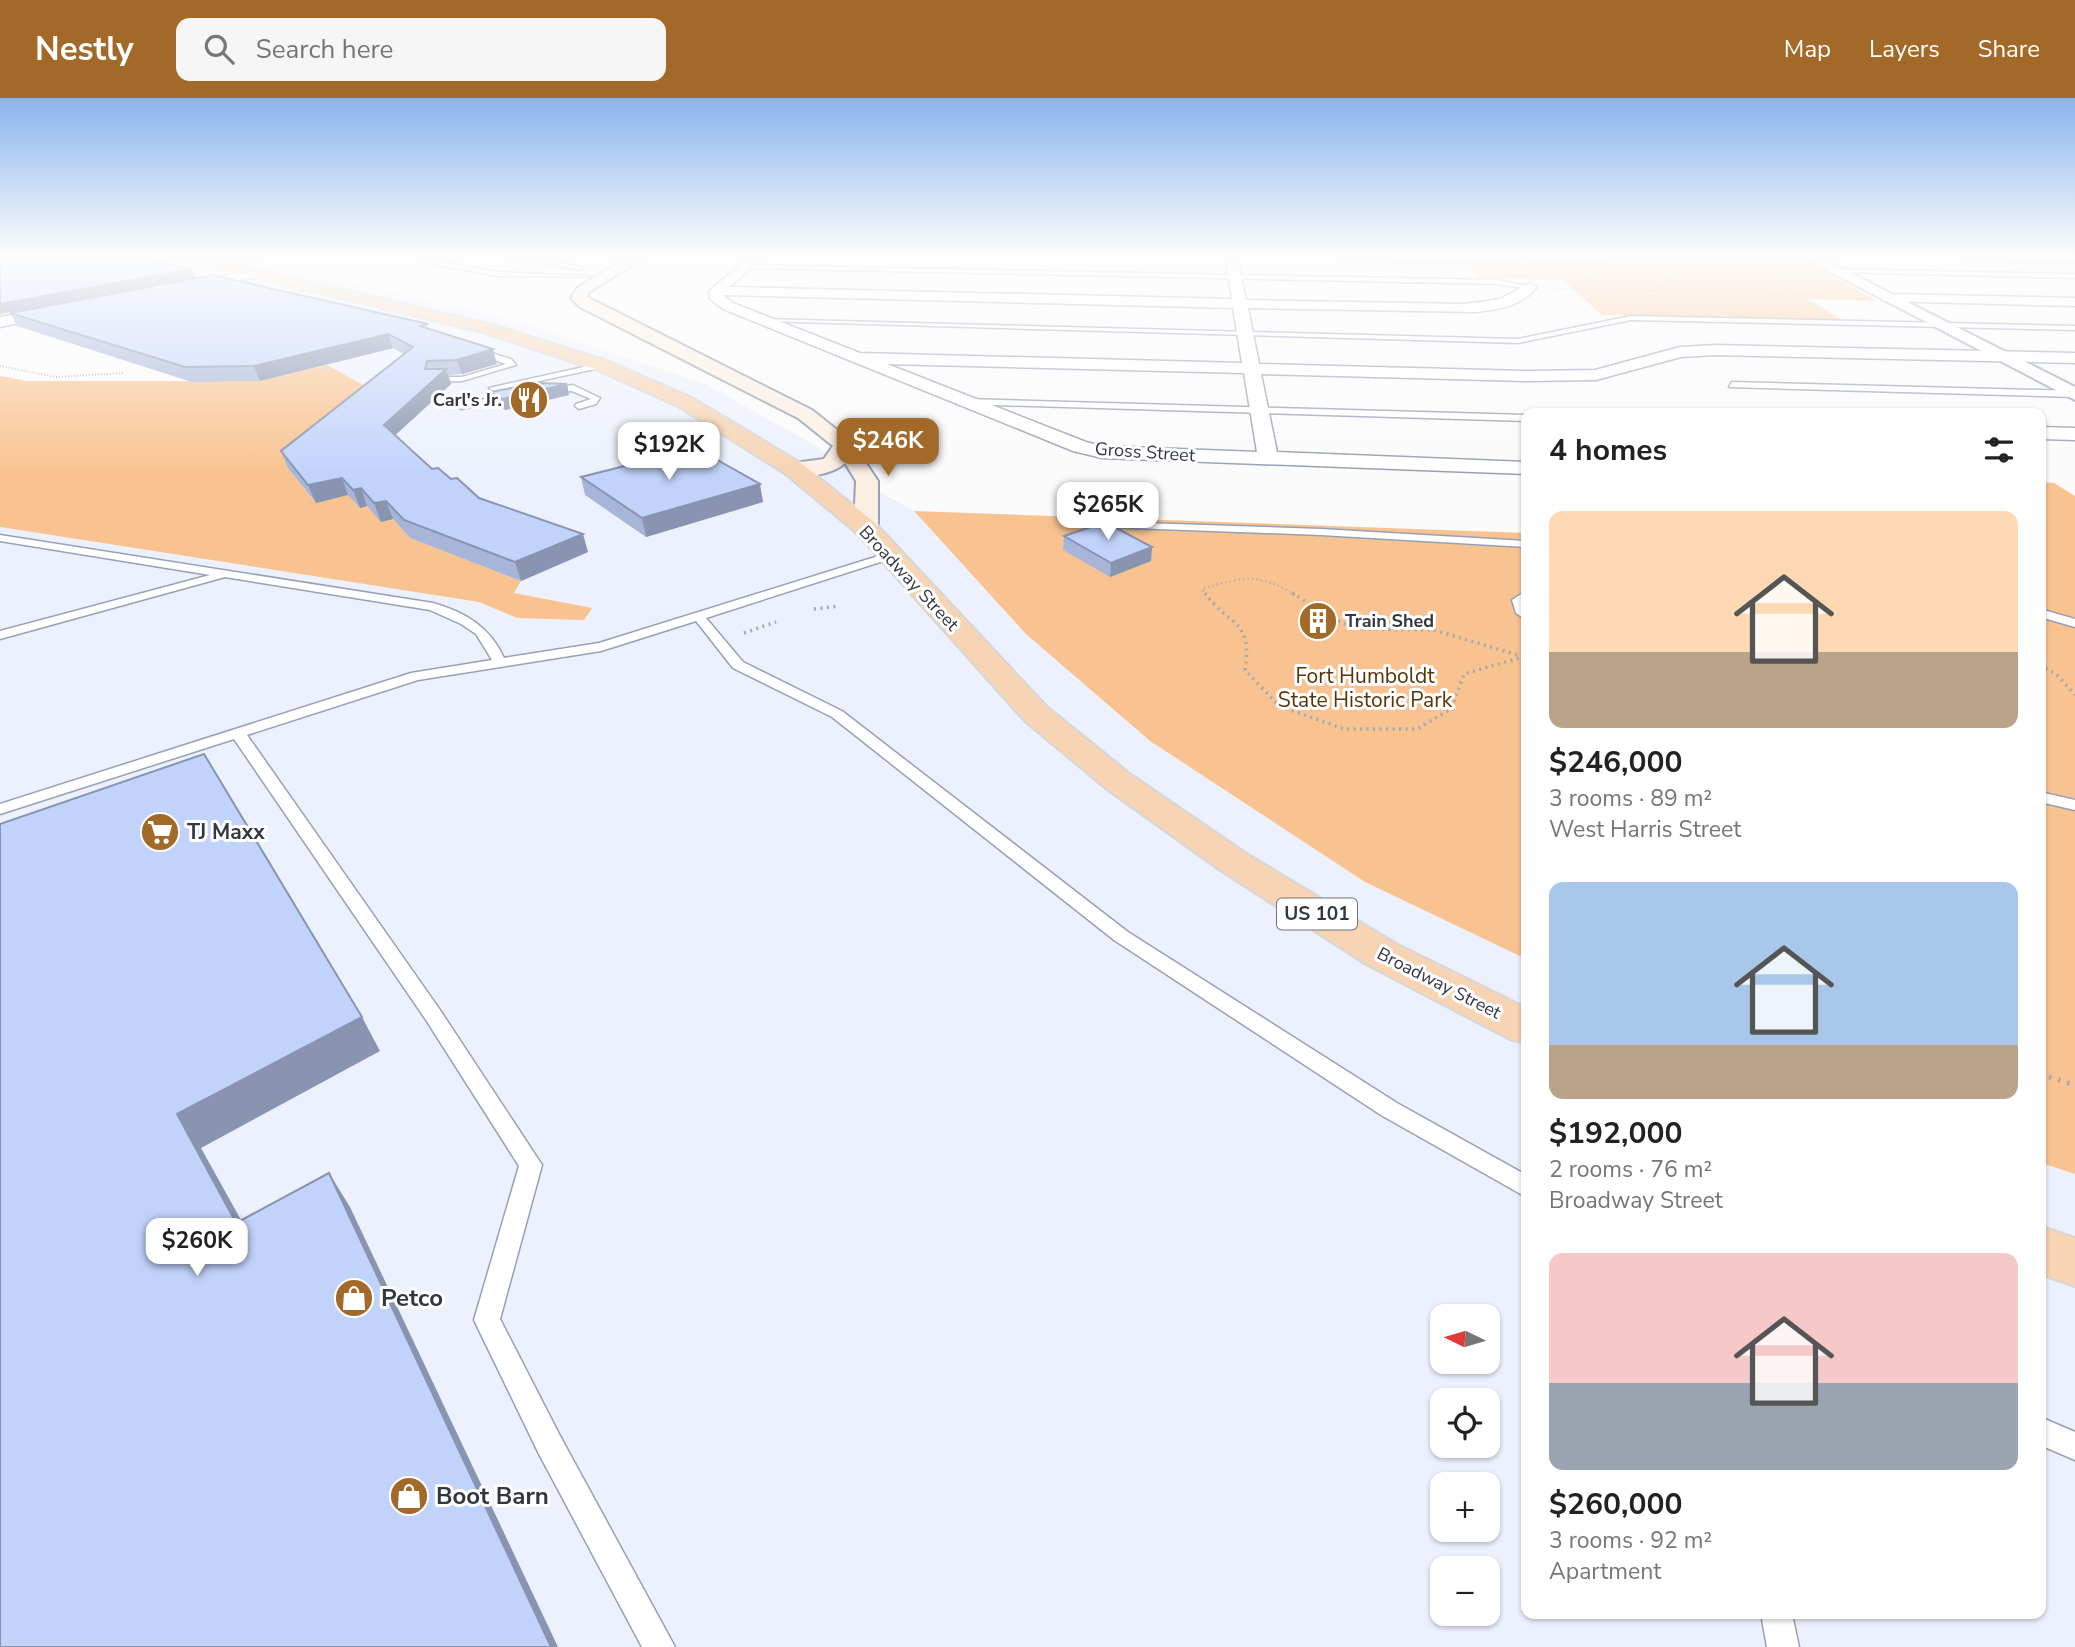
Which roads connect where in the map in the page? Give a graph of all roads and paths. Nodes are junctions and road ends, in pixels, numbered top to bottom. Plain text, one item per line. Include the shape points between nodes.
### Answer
1 (488, 328) edge
2 (634, 328) edge
3 (783, 328) edge
4 (1082, 328) edge
5 (1243, 328) edge
6 (1582, 328) edge
7 (1948, 328) edge
8 (1244, 332) junction
9 (460, 345) edge
10 (2004, 357) junction
11 (859, 358) junction
12 (2075, 358) edge
13 (594, 362) junction
14 (0, 366) edge
15 (1251, 369) junction
16 (123, 373) edge
17 (434, 380) edge
18 (1732, 385) dead end
19 (2075, 394) edge
20 (966, 401) junction
21 (461, 406) dead end
22 (579, 406) dead end
23 (1259, 410) junction
24 (1521, 418) edge
25 (2046, 433) edge
26 (2075, 434) edge
27 (844, 445) junction
28 (1268, 458) junction
29 (1521, 468) edge
30 (794, 469) junction
31 (1083, 524) dead end
32 (866, 528) junction
33 (0, 538) edge
34 (1521, 544) edge
35 (892, 555) junction
36 (227, 574) junction
37 (839, 606) dead end
38 (1316, 608) dead end
39 (810, 610) dead end
40 (2046, 615) edge
41 (699, 617) junction
42 (786, 618) dead end
43 (1338, 621) dead end
44 (2075, 623) edge
45 (0, 635) edge
46 (738, 635) dead end
47 (1521, 656) edge
48 (1521, 658) edge
49 (499, 661) junction
50 (2046, 670) edge
51 (2075, 695) edge
52 (237, 732) junction
53 (2046, 798) edge
54 (2075, 805) edge
55 (0, 809) edge
56 (1521, 1024) edge
57 (2046, 1076) edge
58 (2075, 1085) edge
59 (1521, 1183) edge
60 (2046, 1252) edge
61 (2075, 1262) edge
62 (2046, 1434) edge
63 (2075, 1446) edge
64 (1778, 1619) edge
65 (659, 1647) edge
66 (1783, 1647) edge

1 - 13 highway, Broadway Street / US 101
2 - 27 main road via 805,414
3 - 11 street, Gross Street
4 - 8 lane
5 - 8 street
6 - 8 lane via 1518,341
7 - 10 street
8 - 15 street
9 - 17 lane via 512,365 462,379
10 - 12 street
10 - 15 street via 1716,350 1680,352 1613,372 1580,376
10 - 19 street
11 - 15 street
11 - 20 street, Gross Street
13 - 13 lane via 494,380 480,391
13 - 30 highway, Broadway Street / US 101 via 685,402
14 - 16 path via 55,377
15 - 23 street
18 - 19 lane
20 - 23 lane
20 - 28 street, Gross Street via 1102,452
21 - 22 lane via 573,387 596,398
23 - 24 lane
23 - 28 street
25 - 26 street
27 - 30 main road via 835,464
27 - 32 main road via 867,481
28 - 29 street, Gross Street
30 - 32 highway, Broadway Street / US 101
31 - 34 lane
32 - 35 highway, Broadway Street / US 101
33 - 36 lane
35 - 41 lane
35 - 56 highway, Broadway Street / US 101 via 1036,714 1119,782 1232,862 1381,954
36 - 45 lane
36 - 49 lane via 433,607 481,628
37 - 39 path
38 - 48 path via 1272,581 1240,578 1202,589 1206,598 1239,624 1247,642 1245,670 1279,706 1344,729 1417,729 1451,709 1464,674
40 - 44 lane
41 - 49 lane via 601,647
41 - 59 lane via 738,665 837,714 1121,936 1389,1109
42 - 46 path
43 - 47 path via 1359,629 1434,630
49 - 52 lane via 416,676
50 - 51 path
52 - 55 lane
52 - 65 lane via 531,1165 486,1320
53 - 54 lane
57 - 58 path
60 - 61 highway
62 - 63 lane
64 - 66 lane

